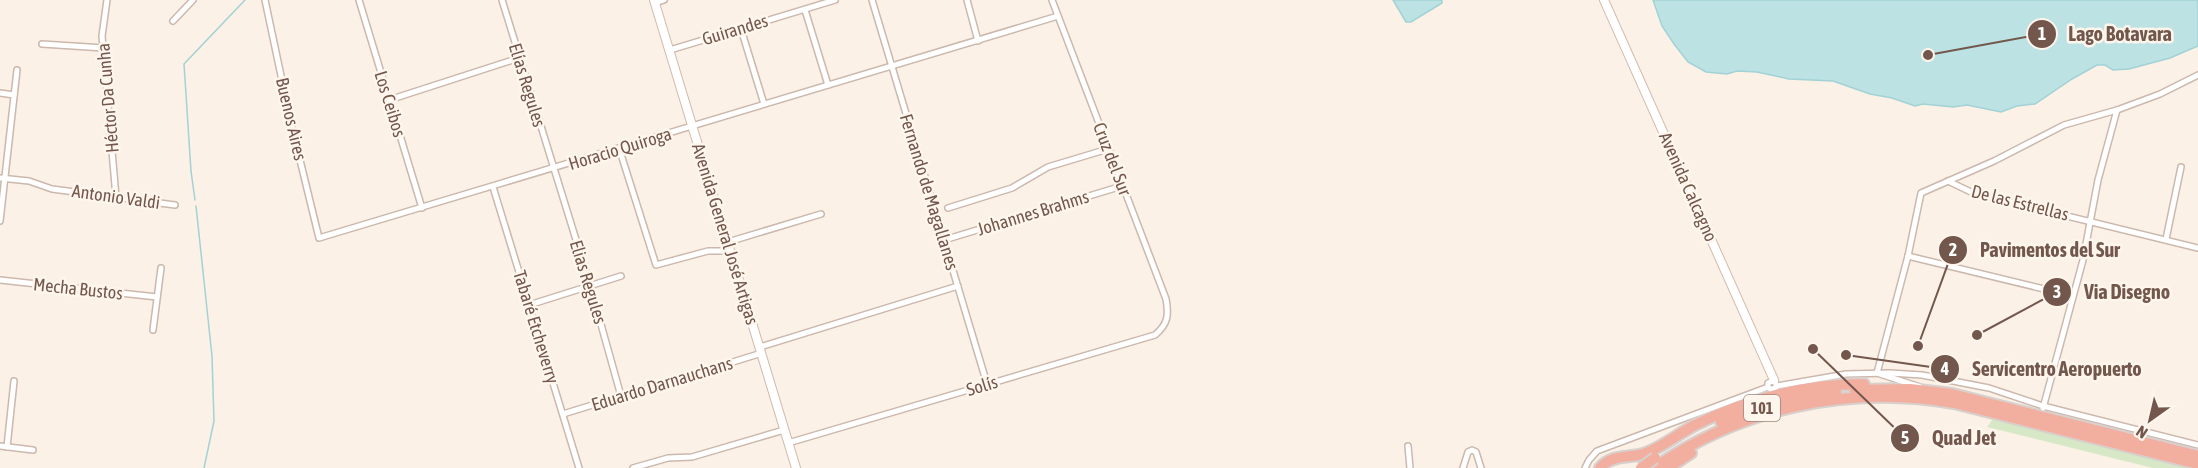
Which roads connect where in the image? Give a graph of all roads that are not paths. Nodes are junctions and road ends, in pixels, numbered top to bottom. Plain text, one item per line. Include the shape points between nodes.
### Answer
1 (107, 0) edge
2 (193, 0) edge
3 (265, 0) edge
4 (359, 0) edge
5 (502, 0) edge
6 (664, 0) edge
7 (835, 0) edge
8 (872, 0) edge
9 (967, 0) edge
10 (1052, 0) edge
11 (1604, 0) edge
12 (655, 1) edge
13 (805, 10) junction
14 (1058, 16) junction
15 (173, 21) dead end
16 (741, 29) junction
17 (978, 40) junction
18 (42, 44) dead end
19 (104, 48) junction
20 (670, 50) junction
21 (519, 58) junction
22 (891, 67) junction
23 (17, 70) dead end
24 (2198, 75) edge
25 (828, 86) junction
26 (0, 93) edge
27 (14, 95) junction
28 (389, 100) junction
29 (764, 104) junction
30 (2117, 110) junction
31 (692, 126) junction
32 (620, 148) junction
33 (1108, 148) junction
34 (2181, 167) dead end
35 (554, 169) junction
36 (3, 179) edge
37 (1948, 181) junction
38 (1122, 186) junction
39 (493, 187) junction
40 (116, 197) junction
41 (175, 205) dead end
42 (422, 208) junction
43 (948, 208) dead end
44 (821, 214) dead end
45 (2090, 220) junction
46 (0, 221) edge
47 (319, 238) joint
48 (2166, 239) junction
49 (944, 240) junction
50 (728, 242) junction
51 (2198, 248) edge
52 (731, 251) junction
53 (1908, 256) junction
54 (161, 268) dead end
55 (621, 276) dead end
56 (0, 280) edge
57 (590, 285) junction
58 (958, 286) junction
59 (2073, 296) junction
60 (157, 297) junction
61 (529, 305) junction
62 (1168, 319) joint
63 (153, 330) dead end
64 (761, 350) junction
65 (1877, 373) junction
66 (14, 381) dead end
67 (1772, 382) junction
68 (987, 384) junction
69 (1927, 389) junction
70 (621, 396) junction
71 (2042, 411) junction
72 (563, 414) junction
73 (784, 430) junction
74 (788, 443) junction
75 (2198, 445) edge
76 (3, 446) edge
77 (1407, 446) dead end
78 (33, 450) dead end
79 (1628, 456) junction
80 (2198, 456) edge
81 (2198, 464) edge
82 (1659, 465) edge
83 (579, 468) edge
84 (633, 468) edge
85 (796, 468) edge
86 (1410, 468) edge
87 (1463, 468) edge
88 (1481, 468) edge
89 (1585, 468) edge
90 (1600, 468) edge
91 (1641, 468) edge
92 (1648, 468) edge

1 - 19 street, Héctor Da Cunha
2 - 15 street
3 - 47 street, Buenos Aires
4 - 28 street, Los Ceibos
5 - 21 street, Elías Regules
6 - 12 street
7 - 13 street, Guirandes
8 - 22 street, Fernando de Magallanes
9 - 17 street
10 - 14 street, Cruz del Sur
11 - 67 street, Avenida Calcagno
12 - 20 street, Avenida General José Artigas
13 - 16 street, Guirandes
13 - 25 street
14 - 17 street, Horacio Quiroga
14 - 33 street, Cruz del Sur
16 - 20 street, Guirandes
16 - 29 street
17 - 22 street, Horacio Quiroga
18 - 19 street
19 - 40 street, Héctor Da Cunha
20 - 31 street, Avenida General José Artigas
21 - 28 street
21 - 35 street, Elías Regules
22 - 25 street, Horacio Quiroga
22 - 49 street, Fernando de Magallanes
23 - 27 street
24 - 30 street
25 - 29 street, Horacio Quiroga
26 - 27 street
27 - 36 street
28 - 42 street, Los Ceibos
29 - 31 street, Horacio Quiroga
30 - 37 street via 2064,125
30 - 45 street
31 - 32 street, Horacio Quiroga
31 - 50 street, Avenida General José Artigas
32 - 35 street, Horacio Quiroga
32 - 52 street via 656,265 708,251
33 - 38 street, Cruz del Sur
33 - 43 street via 1048,168 1012,188
34 - 48 street
35 - 39 street, Horacio Quiroga
35 - 57 street, Elias Regules
36 - 40 street, Antonio Valdi
36 - 46 street
37 - 45 street, De las Estrellas via 1973,193
37 - 53 street via 1920,193
38 - 49 street, Johannes Brahms
38 - 62 street, Cruz del Sur via 1166,299
39 - 42 street, Horacio Quiroga
39 - 61 street, Tabaré Etcheverry
40 - 41 street, Antonio Valdi
42 - 47 street, Horacio Quiroga
44 - 50 street
45 - 48 street, De las Estrellas
45 - 59 street
48 - 51 street, De las Estrellas
49 - 58 street, Fernando de Magallanes
50 - 52 street, Avenida General José Artigas
52 - 64 street, Avenida General José Artigas
53 - 59 street
53 - 65 street
54 - 60 street
55 - 57 street
56 - 60 street, Mecha Bustos
57 - 61 street
57 - 70 street, Elias Regules
58 - 64 street, Eduardo Darnauchans
58 - 68 street, Fernando de Magallanes
59 - 71 street
60 - 63 street
61 - 72 street, Tabaré Etcheverry
62 - 68 street, Solís via 1155,335
64 - 70 street, Eduardo Darnauchans
64 - 73 street, Avenida General José Artigas
65 - 67 street
65 - 69 street
65 - 71 street via 1969,383 2006,393
66 - 76 street
67 - 89 street via 1597,451
68 - 74 street, Solís
69 - 71 highway, 101
69 - 79 highway via 1840,384 1782,393 1716,416 1646,453
69 - 82 highway, 101 via 1854,390 1792,399 1722,422 1688,438
70 - 72 street, Eduardo Darnauchans
71 - 75 street
71 - 80 highway, 101
72 - 83 street, Tabaré Etcheverry
73 - 74 street, Avenida General José Artigas
73 - 84 street via 692,457 668,458
74 - 85 street, Avenida General José Artigas
76 - 78 street
77 - 86 street
79 - 90 highway via 1609,460
79 - 92 highway
81 - 82 highway via 1954,403 1901,397 1771,418
82 - 91 highway, 101, bridge
87 - 88 street via 1472,450

